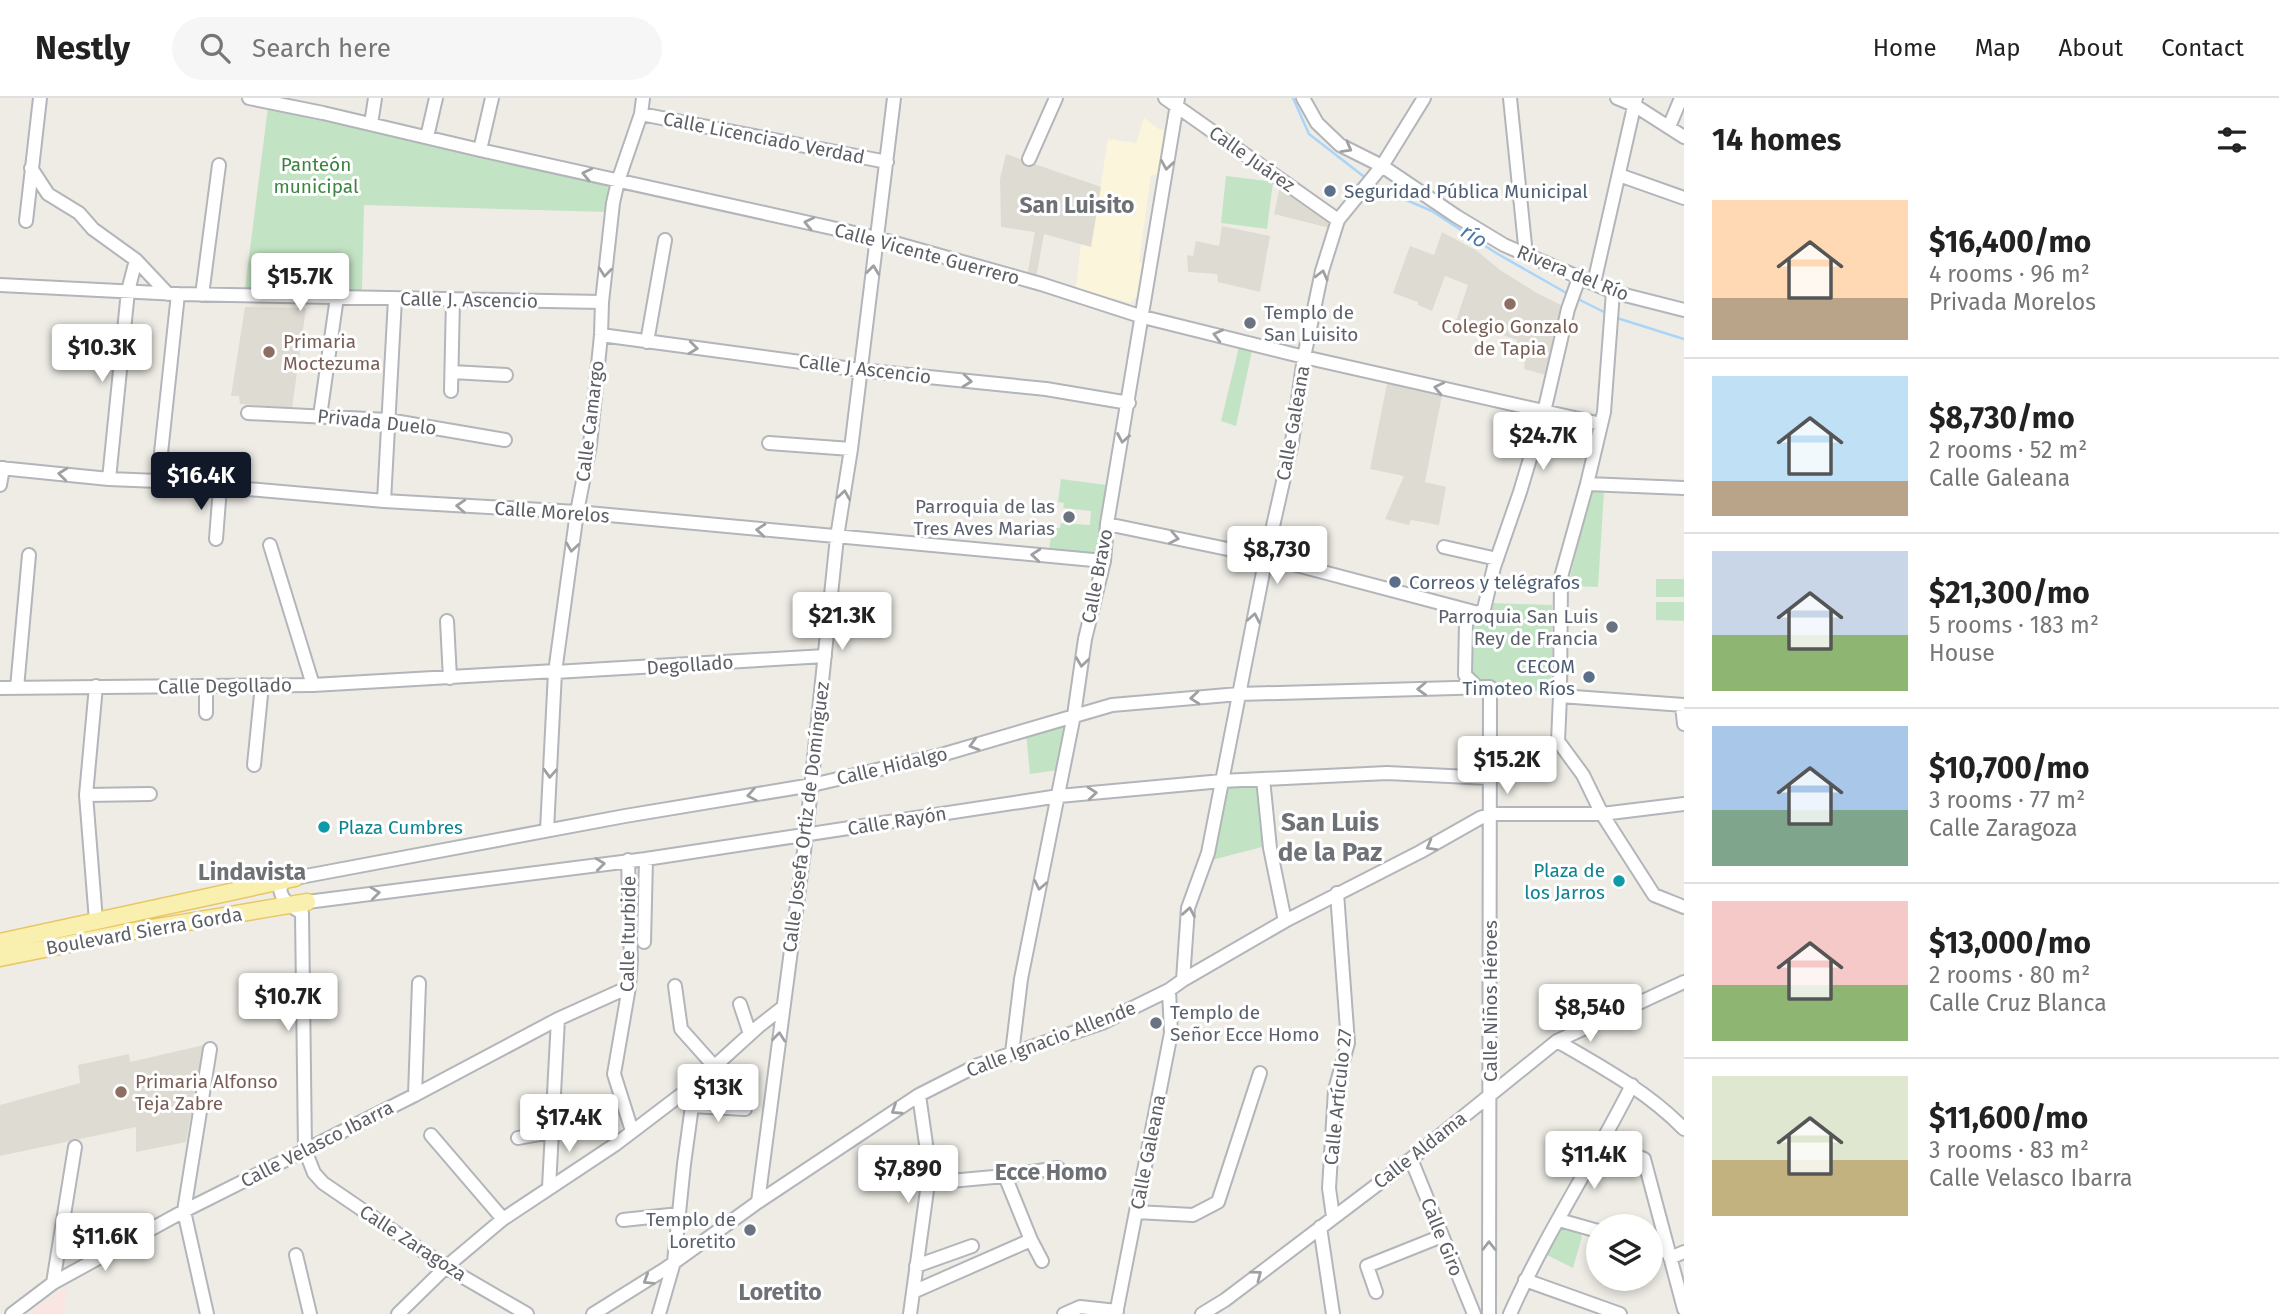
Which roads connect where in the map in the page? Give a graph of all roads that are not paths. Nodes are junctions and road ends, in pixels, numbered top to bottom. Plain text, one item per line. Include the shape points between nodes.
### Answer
1 (40, 98) edge
2 (326, 98) edge
3 (375, 98) edge
4 (436, 98) edge
5 (492, 98) edge
6 (643, 98) edge
7 (894, 98) edge
8 (1055, 98) edge
9 (1165, 98) edge
10 (1303, 98) edge
11 (1424, 98) edge
12 (1510, 98) edge
13 (1616, 98) edge
14 (1681, 98) edge
15 (256, 99) edge
16 (1177, 102) edge
17 (1635, 102) edge
18 (323, 113) junction
19 (641, 114) junction
20 (371, 124) junction
21 (1670, 127) junction
22 (427, 137) junction
23 (1684, 137) edge
24 (480, 150) junction
25 (1029, 159) dead end
26 (887, 162) junction
27 (219, 165) dead end
28 (31, 168) junction
29 (1380, 169) junction
30 (1619, 175) junction
31 (618, 181) junction
32 (1684, 198) edge
33 (1338, 220) junction
34 (26, 221) dead end
35 (877, 238) junction
36 (665, 240) dead end
37 (1526, 255) junction
38 (136, 261) junction
39 (1577, 282) junction
40 (1594, 283) junction
41 (0, 285) edge
42 (128, 291) junction
43 (173, 294) junction
44 (202, 295) junction
45 (337, 297) junction
46 (1612, 298) junction
47 (395, 299) junction
48 (453, 300) junction
49 (602, 302) junction
50 (1684, 310) edge
51 (1143, 317) junction
52 (601, 335) junction
53 (647, 342) junction
54 (1304, 356) junction
55 (860, 370) junction
56 (452, 372) junction
57 (506, 375) dead end
58 (451, 391) dead end
59 (1129, 403) junction
60 (248, 412) dead end
61 (1544, 412) junction
62 (320, 415) junction
63 (388, 420) junction
64 (1601, 424) junction
65 (505, 440) dead end
66 (769, 443) dead end
67 (851, 449) junction
68 (1, 468) edge
69 (109, 479) junction
70 (158, 481) junction
71 (1587, 484) junction
72 (0, 485) edge
73 (220, 487) junction
74 (1684, 488) edge
75 (384, 501) junction
76 (577, 512) junction
77 (1107, 524) junction
78 (837, 537) junction
79 (216, 539) dead end
80 (270, 545) dead end
81 (1444, 547) dead end
82 (29, 555) dead end
83 (1266, 557) junction
84 (1497, 559) junction
85 (1104, 561) junction
86 (1478, 613) junction
87 (447, 621) dead end
88 (828, 626) junction
89 (872, 631) dead end
90 (825, 656) junction
91 (555, 672) junction
92 (450, 678) junction
93 (262, 685) junction
94 (313, 685) junction
95 (96, 686) junction
96 (206, 687) junction
97 (1477, 687) junction
98 (1490, 687) joint
99 (0, 688) edge
100 (18, 688) junction
101 (1239, 694) junction
102 (1560, 696) junction
103 (1683, 705) edge
104 (206, 713) dead end
105 (1074, 715) junction
106 (1684, 724) edge
107 (254, 765) dead end
108 (1490, 778) junction
109 (1263, 779) junction
110 (1223, 781) junction
111 (812, 785) junction
112 (150, 794) dead end
113 (86, 795) junction
114 (1059, 796) junction
115 (1684, 804) edge
116 (1491, 814) junction
117 (1602, 814) junction
118 (547, 830) junction
119 (806, 836) junction
120 (646, 859) junction
121 (628, 860) junction
122 (290, 880) junction
123 (257, 887) junction
124 (1337, 893) junction
125 (307, 902) junction
126 (288, 905) junction
127 (1684, 907) edge
128 (261, 909) junction
129 (123, 916) junction
130 (96, 921) junction
131 (1285, 922) junction
132 (128, 932) junction
133 (0, 942) edge
134 (644, 942) dead end
135 (0, 958) edge
136 (1183, 979) junction
137 (1684, 982) edge
138 (419, 983) dead end
139 (675, 986) dead end
140 (629, 987) junction
141 (1169, 990) junction
142 (740, 1004) dead end
143 (782, 1008) junction
144 (558, 1019) junction
145 (750, 1034) junction
146 (1558, 1041) junction
147 (210, 1049) dead end
148 (1012, 1054) junction
149 (714, 1066) junction
150 (1260, 1073) dead end
151 (695, 1084) junction
152 (1632, 1085) junction
153 (415, 1095) junction
154 (919, 1095) junction
155 (1490, 1095) junction
156 (692, 1106) junction
157 (745, 1109) dead end
158 (1684, 1129) edge
159 (632, 1131) junction
160 (551, 1132) junction
161 (431, 1135) dead end
162 (518, 1138) dead end
163 (1603, 1142) junction
164 (75, 1147) dead end
165 (309, 1153) junction
166 (1411, 1159) junction
167 (1058, 1168) dead end
168 (1005, 1177) junction
169 (928, 1183) junction
170 (549, 1187) junction
171 (758, 1202) junction
172 (184, 1211) junction
173 (1136, 1212) junction
174 (679, 1214) junction
175 (1332, 1217) junction
176 (503, 1219) junction
177 (623, 1220) dead end
178 (1559, 1220) junction
179 (1320, 1227) junction
180 (1586, 1228) edge
181 (1442, 1236) junction
182 (1031, 1240) junction
183 (972, 1246) dead end
184 (1663, 1252) edge
185 (1684, 1252) edge
186 (296, 1255) dead end
187 (1670, 1255) junction
188 (1042, 1261) dead end
189 (674, 1262) junction
190 (916, 1266) junction
191 (446, 1267) junction
192 (1525, 1280) junction
193 (53, 1283) junction
194 (913, 1292) junction
195 (1376, 1292) dead end
196 (1225, 1300) junction
197 (1684, 1306) edge
198 (1116, 1312) edge
199 (12, 1314) edge
200 (208, 1314) edge
201 (310, 1314) edge
202 (398, 1314) edge
203 (527, 1314) edge
204 (593, 1314) edge
205 (659, 1314) edge
206 (910, 1314) edge
207 (1063, 1314) edge
208 (1202, 1314) edge
209 (1226, 1314) edge
210 (1334, 1314) edge
211 (1474, 1314) edge
212 (1489, 1314) edge
213 (1510, 1314) edge
214 (1620, 1314) edge

1 - 28 street
2 - 18 street
3 - 20 street
4 - 22 street
5 - 24 street
6 - 19 street, Calle Camargo
7 - 26 street, Calle Josefa Ortiz de Domínguez
8 - 25 street
9 - 16 street, Calle Juárez
10 -> 29 street, Rivera del Río via 1326,134
11 - 29 street, Calle Galeana
12 - 37 street
13 - 17 street
14 - 21 street
15 - 18 street, Calle Vicente Guerrero
16 - 33 street, Calle Juárez
16 -> 51 street, Calle Bravo
17 - 21 street
17 - 30 street
18 - 20 street, Calle Vicente Guerrero
19 - 26 street, Calle Licenciado Verdad
19 - 31 street, Calle Camargo
20 - 22 street, Calle Vicente Guerrero
21 - 23 street
22 - 24 street, Calle Vicente Guerrero
31 -> 24 street, Calle Vicente Guerrero
26 - 35 street, Calle Josefa Ortiz de Domínguez
27 - 44 street
28 - 34 street
28 - 38 street via 48,194 79,213
29 - 33 street, Calle Galeana
29 - 37 street, Rivera del Río
30 - 32 street
30 - 40 street
35 -> 31 street, Calle Vicente Guerrero
31 -> 49 street, Calle Camargo
54 -> 33 street, Calle Galeana
35 - 51 street, Calle Vicente Guerrero
55 -> 35 street, Calle Josefa Ortiz de Domínguez
36 - 53 street
37 - 39 street, Rivera del Río
38 - 42 street
38 - 43 street
39 - 40 street, Rivera del Río
39 - 61 street
40 - 46 street, Rivera del Río
41 - 42 street, Calle J. Ascencio
42 - 43 street, Calle J. Ascencio
42 - 69 street
43 - 44 street, Calle J. Ascencio
43 - 70 street
44 - 45 street, Calle J. Ascencio
45 - 47 street, Calle J. Ascencio
45 - 62 street
46 - 50 street, Rivera del Río
46 - 64 street
47 - 48 street, Calle J. Ascencio
47 - 63 street
48 - 49 street, Calle J. Ascencio
48 - 56 street
49 - 52 street, Calle Camargo
54 -> 51 street, Calle Vicente Guerrero
51 - 59 street, Calle Bravo
52 - 53 street, Calle J Ascencio
52 - 76 street, Calle Camargo via 590,445
53 -> 55 street, Calle J Ascencio
61 -> 54 street, Calle Vicente Guerrero
54 - 83 street, Calle Galeana via 1292,443
55 -> 59 street, Calle J Ascencio
55 - 67 street, Calle Josefa Ortiz de Domínguez
56 - 57 street
56 - 58 street
59 -> 77 street, Calle Bravo
60 - 62 street, Privada Duelo
61 - 64 street, Calle Vicente Guerrero
61 - 84 street
62 - 63 street, Privada Duelo
63 - 65 street, Privada Duelo
63 - 75 street
64 - 71 street
66 - 67 street
78 -> 67 street, Calle Josefa Ortiz de Domínguez
69 -> 68 street, Calle Morelos
68 - 72 street
69 - 70 street, Calle Morelos
70 - 73 street, Calle Morelos
71 - 74 street
71 - 102 street via 1561,577
73 - 75 street, Calle Morelos
73 - 79 street
76 -> 75 street, Calle Morelos
78 -> 76 street, Calle Morelos
76 -> 91 street, Calle Camargo
77 -> 83 street
77 - 85 street, Calle Bravo
85 -> 78 street, Calle Morelos
78 - 88 street, Calle Josefa Ortiz de Domínguez
80 - 94 street
81 - 84 street
82 - 100 street
83 - 86 street
101 -> 83 street, Calle Galeana
84 - 86 street via 1484,609
85 -> 105 street, Calle Bravo via 1085,639
86 - 97 street via 1466,622 1465,675
87 - 92 street
88 - 89 street
88 - 90 street, Calle Josefa Ortiz de Domínguez
90 - 91 street, Degollado
90 - 111 street, Calle Josefa Ortiz de Domínguez
91 - 92 street, Degollado
91 -> 118 street, Calle Camargo
92 - 94 street, Calle Degollado
93 - 94 street, Calle Degollado
93 - 96 street, Calle Degollado
93 - 107 street
95 - 96 street, Calle Degollado
95 - 100 street, Calle Degollado
95 - 113 street
96 - 104 street
97 - 98 street, Calle Hidalgo
97 -> 101 street, Calle Hidalgo
98 - 108 street, Calle Niños Héroes
99 - 100 street, Calle Degollado
101 -> 105 street, Calle Hidalgo via 1112,705
101 - 110 street, Calle Galeana
102 - 103 street
102 - 117 street via 1558,741 1583,775
103 - 106 street
105 -> 111 street, Calle Hidalgo via 941,755
105 - 114 street, Calle Bravo
108 - 109 street, Calle Rayón via 1387,773
108 - 116 street, Calle Niños Héroes
109 - 110 street, Calle Rayón
109 - 131 street via 1270,848
114 -> 110 street, Calle Rayón
136 -> 110 street, Calle Galeana via 1188,908 1208,853
111 -> 118 street, Calle Hidalgo
111 - 119 street, Calle Josefa Ortiz de Domínguez
112 - 113 street
113 - 130 street
114 - 119 street, Calle Rayón
114 -> 148 street, Calle Bravo via 1021,979
115 - 117 street
116 - 117 street
116 -> 124 street, Calle Ignacio Allende
116 - 155 street, Calle Niños Héroes
117 - 127 street via 1654,895
118 - 122 street, Calle Hidalgo
119 - 120 street, Calle Rayón
119 - 143 street, Calle Josefa Ortiz de Domínguez
120 - 121 street, Calle Rayón
120 - 134 street
125 -> 121 street, Calle Rayón
121 - 140 street, Calle Iturbide
122 - 123 main road, Boulevard Sierra Gorda
122 - 125 street via 303,885
122 - 126 street via 281,885 280,893
123 - 128 main road
123 - 129 main road, Boulevard Sierra Gorda
124 - 131 street, Calle Ignacio Allende
124 - 175 street, Calle Artículo 27 via 1348,1043 1335,1090 1329,1188
125 - 126 main road, Boulevard Sierra Gorda
125 - 165 street
126 - 128 main road, Boulevard Sierra Gorda
126 - 165 street via 302,913
128 - 132 main road, Boulevard Sierra Gorda
129 - 130 main road, Boulevard Sierra Gorda
129 - 132 main road
130 - 133 main road, Boulevard Sierra Gorda
131 - 136 street, Calle Ignacio Allende
132 - 135 main road, Boulevard Sierra Gorda
136 - 141 street, Calle Ignacio Allende
137 - 146 street, Calle Aldama
138 - 153 street
139 - 149 street via 681,1029
140 - 144 street, Calle Velasco Ibarra
140 - 159 street, Calle Iturbide via 614,1074
141 - 148 street, Calle Ignacio Allende via 1102,1023
141 - 173 street, Calle Galeana via 1171,1033
142 - 145 street
143 - 145 street
171 -> 143 street, Calle Josefa Ortiz de Domínguez
144 - 153 street, Calle Velasco Ibarra
144 - 160 street
145 - 149 street
146 - 152 street
146 - 155 street, Calle Aldama
147 - 172 street
148 - 154 street, Calle Ignacio Allende via 978,1065
149 - 151 street
150 - 173 street via 1218,1202 1193,1215
151 - 156 street
151 - 159 street
152 - 158 street
152 - 163 street
153 - 165 street, Calle Velasco Ibarra
154 - 169 street
154 -> 171 street, Calle Ignacio Allende
155 - 166 street, Calle Aldama
212 -> 155 street, Calle Niños Héroes
156 - 157 street
156 - 174 street
159 - 170 street
160 - 162 street
160 - 170 street
161 - 176 street
163 - 178 street
163 - 187 street via 1644,1159
164 - 193 street
165 - 172 street, Calle Velasco Ibarra
165 - 191 street, Calle Zaragoza via 314,1173 323,1183
166 - 175 street, Calle Aldama
166 - 181 street, Calle Giro
167 - 168 street
168 - 169 street
168 - 182 street
169 - 190 street
170 - 176 street
171 - 189 street, Calle Ignacio Allende
172 - 193 street, Calle Velasco Ibarra
172 - 200 street
173 - 198 street, Calle Galeana
174 - 177 street
174 - 189 street
175 - 179 street, Calle Aldama
176 - 191 street
178 - 180 street
178 - 192 street
196 -> 179 street, Calle Aldama
179 - 210 street
181 - 195 street via 1367,1266
181 - 211 street, Calle Giro
182 - 188 street
182 - 194 street
183 - 190 street
184 - 187 street
185 - 187 street
186 - 201 street
187 - 197 street
189 -> 204 street, Calle Ignacio Allende
189 - 205 street
190 - 194 street
191 - 202 street
191 - 203 street, Calle Zaragoza
192 - 213 street
192 - 214 street
193 - 199 street, Calle Velasco Ibarra
194 - 206 street
196 - 208 street, Calle Aldama
196 - 209 street
198 - 207 street via 1080,1307

